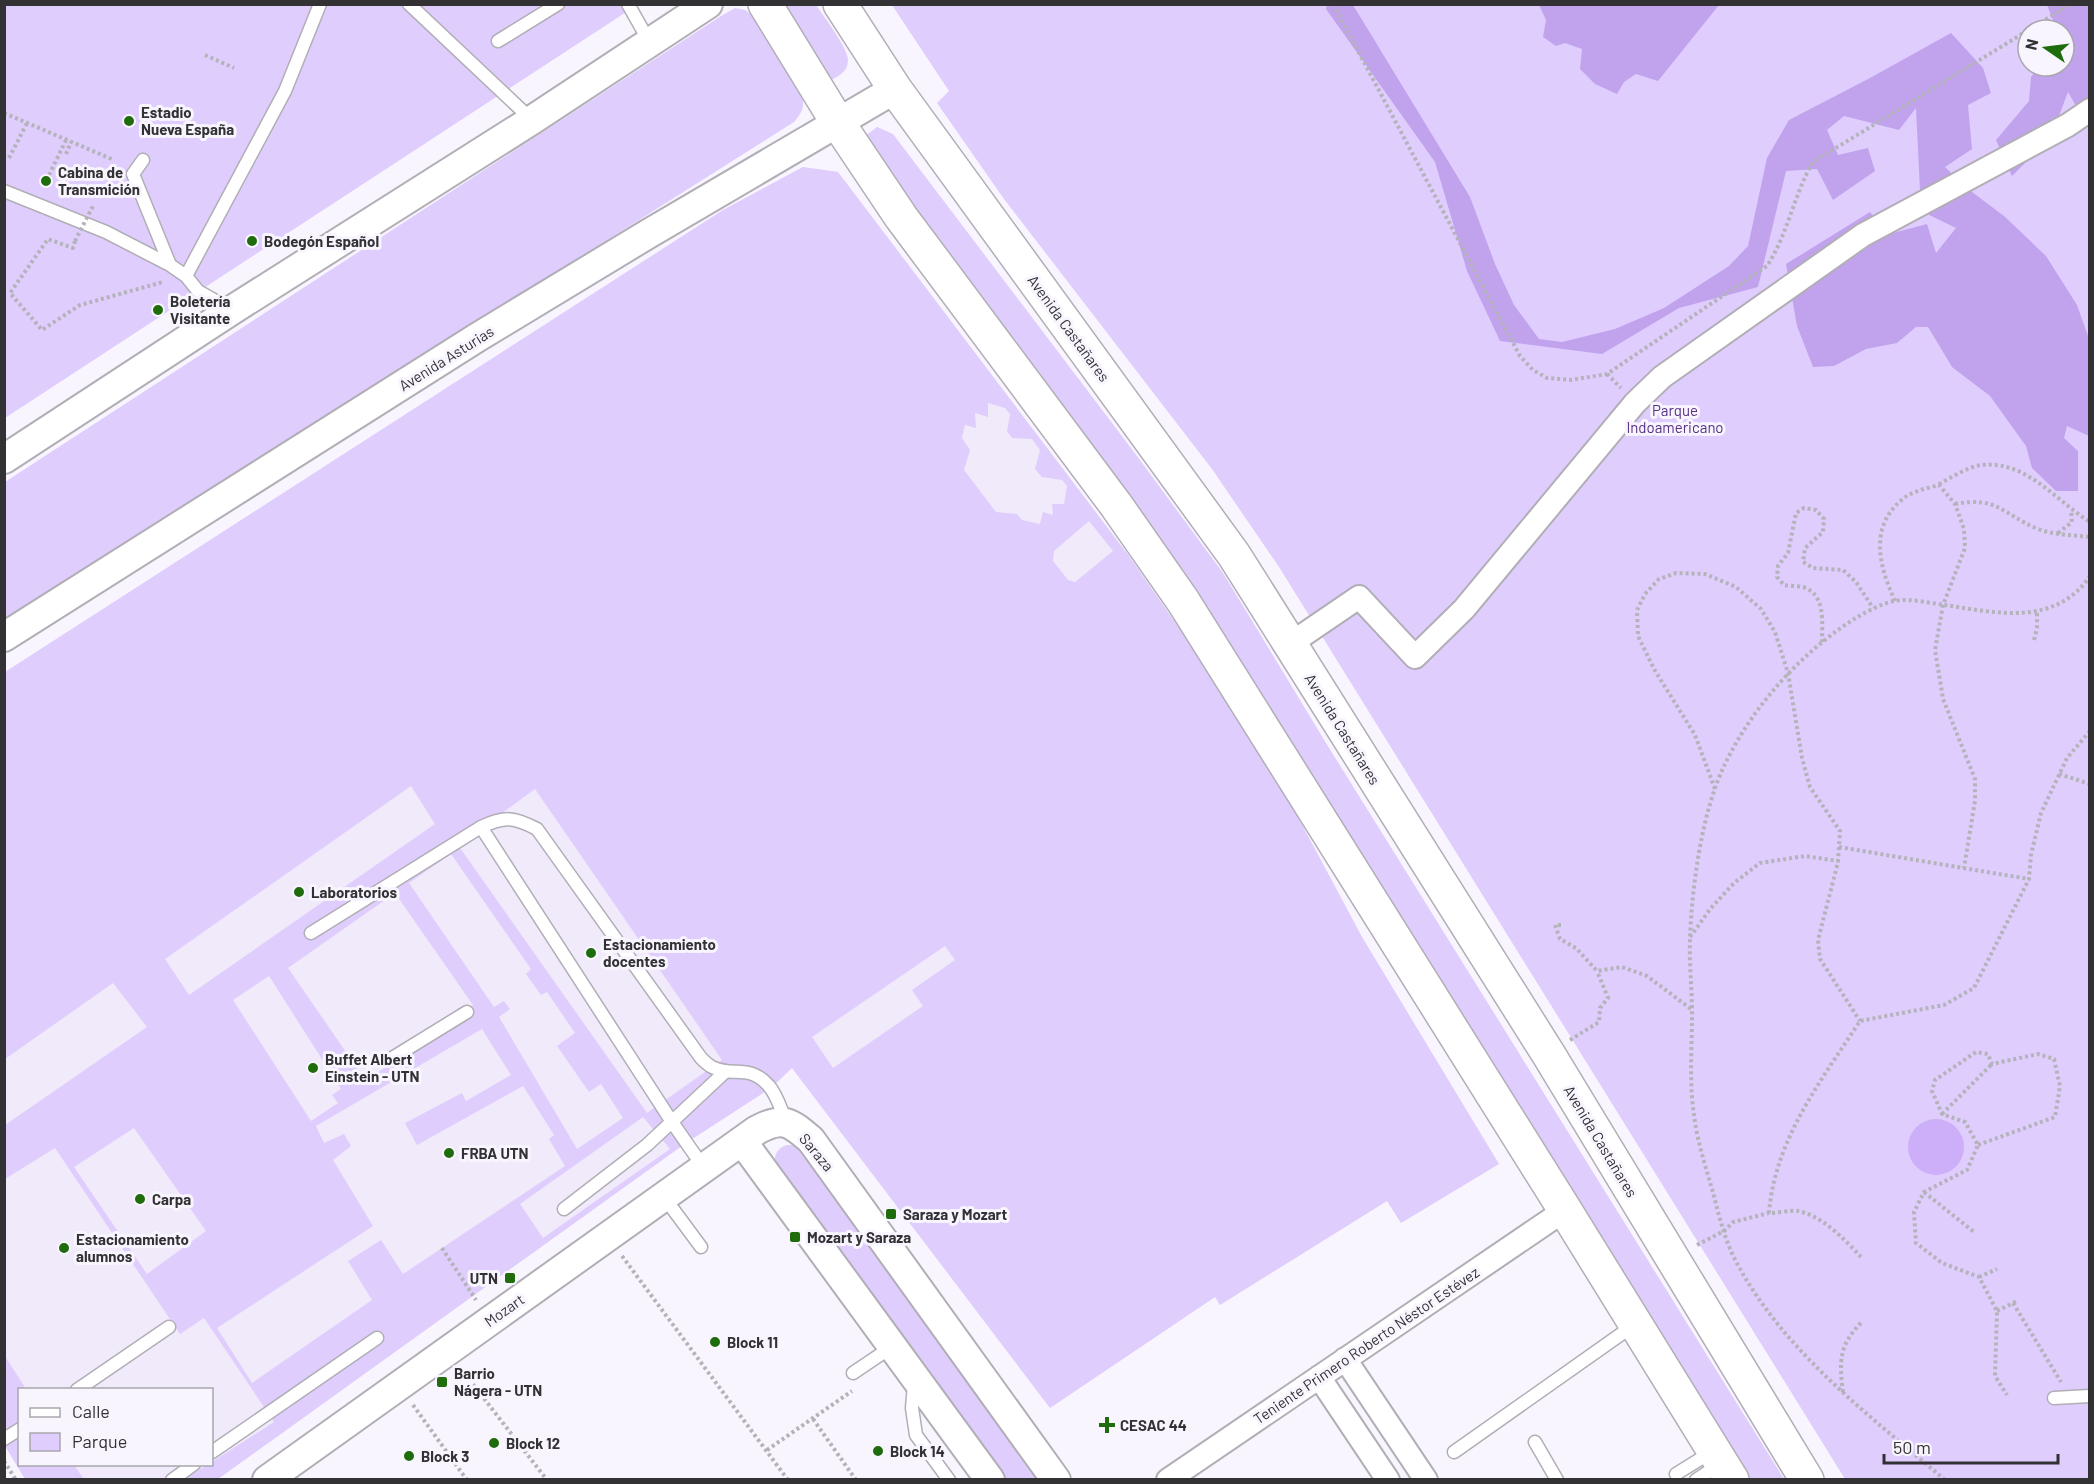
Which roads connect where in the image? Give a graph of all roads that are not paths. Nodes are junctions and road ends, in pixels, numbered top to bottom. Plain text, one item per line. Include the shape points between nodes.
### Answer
1 (320, 4) edge
2 (409, 4) edge
3 (558, 4) edge
4 (628, 4) edge
5 (708, 4) edge
6 (765, 4) edge
7 (840, 4) edge
8 (498, 41) dead end
9 (650, 43) junction
10 (895, 89) junction
11 (2090, 110) edge
12 (532, 120) junction
13 (838, 123) junction
14 (143, 160) dead end
15 (4, 191) edge
16 (170, 265) junction
17 (186, 276) junction
18 (232, 310) junction
19 (4, 459) edge
20 (4, 637) edge
21 (1290, 644) junction
22 (481, 827) junction
23 (310, 933) dead end
24 (467, 1012) dead end
25 (389, 1060) dead end
26 (726, 1071) junction
27 (672, 1122) junction
28 (786, 1122) junction
29 (742, 1141) junction
30 (704, 1169) junction
31 (664, 1197) junction
32 (564, 1209) dead end
33 (1565, 1210) junction
34 (701, 1247) dead end
35 (1636, 1324) junction
36 (169, 1327) dead end
37 (377, 1338) dead end
38 (893, 1346) junction
39 (1345, 1359) junction
40 (853, 1373) dead end
41 (915, 1376) junction
42 (1319, 1377) junction
43 (78, 1388) edge
44 (2090, 1396) edge
45 (2054, 1398) dead end
46 (18, 1430) edge
47 (4, 1439) edge
48 (1535, 1442) dead end
49 (213, 1451) edge
50 (1454, 1452) dead end
51 (191, 1466) edge
52 (1716, 1468) edge
53 (1676, 1474) dead end
54 (171, 1479) edge
55 (267, 1479) edge
56 (949, 1479) edge
57 (990, 1479) edge
58 (1056, 1479) edge
59 (1168, 1479) edge
60 (1388, 1479) edge
61 (1426, 1479) edge
62 (1557, 1479) edge
63 (1807, 1479) edge

1 - 17 lane via 285,91
2 - 12 lane
3 - 8 lane
4 - 9 lane
5 - 9 street
6 - 13 main road
7 - 10 main road, Avenida Castañares
9 - 12 street
10 - 13 street, Avenida Asturias
10 - 21 main road, Avenida Castañares via 1234,555
11 - 21 street via 1863,235 1662,377 1635,402 1464,609 1415,657 1359,597
12 - 18 street
13 - 20 street, Avenida Asturias via 478,337
13 - 33 main road via 901,217 1183,601
14 - 16 lane via 132,174
15 - 16 lane via 106,232
16 - 17 lane
17 - 18 lane via 198,291
18 - 19 street
21 - 63 main road, Avenida Castañares via 1549,1055
22 - 23 lane
22 - 26 lane via 498,819 518,819 537,829 700,1058 711,1067
22 - 27 lane
24 - 25 lane
26 - 27 lane
26 - 28 lane via 757,1075 771,1088
27 - 30 lane
27 - 32 lane
28 - 29 street, Saraza via 773,1122
28 - 58 street, Saraza via 811,1140
29 - 30 street, Mozart
29 - 38 street
30 - 31 street, Mozart
31 - 34 lane
31 - 55 street, Mozart
33 - 35 main road
33 - 39 street, Teniente Primero Roberto Néstor Estévez
35 - 50 lane
35 - 52 main road
36 - 43 lane
37 - 49 lane
38 - 40 lane
38 - 41 street
39 - 42 street, Teniente Primero Roberto Néstor Estévez
39 - 61 street
41 - 56 lane via 912,1408 916,1435
41 - 57 street
42 - 59 street, Teniente Primero Roberto Néstor Estévez
42 - 60 street
44 - 45 lane
46 - 47 lane
48 - 62 lane
51 - 54 lane
52 - 53 lane

